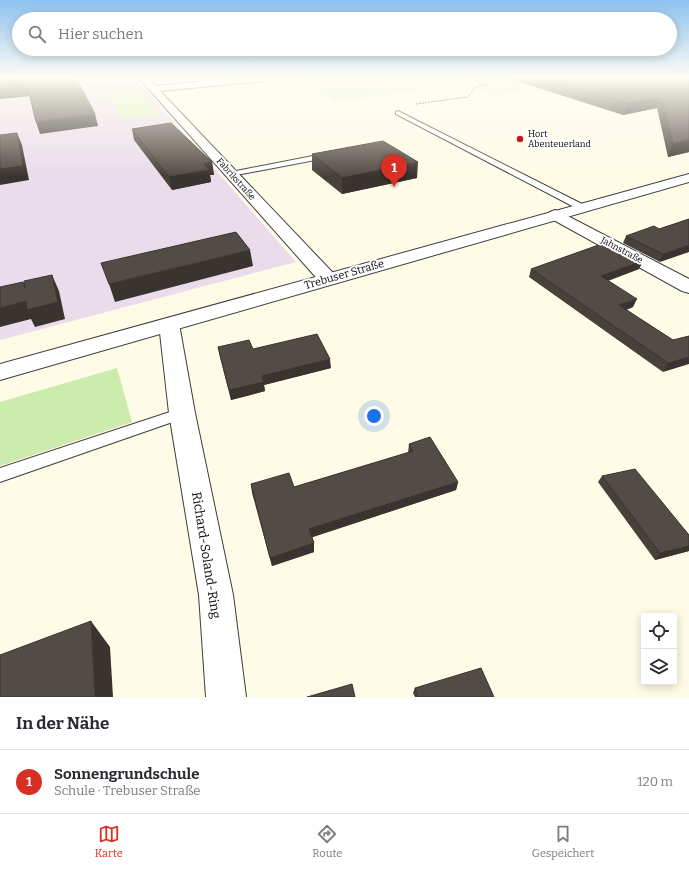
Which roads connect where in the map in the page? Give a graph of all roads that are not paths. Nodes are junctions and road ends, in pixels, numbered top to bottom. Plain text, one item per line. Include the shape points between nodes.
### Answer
1 (174, 111) edge
2 (398, 113) road end
3 (334, 154) edge
4 (231, 174) junction
5 (689, 178) edge
6 (581, 207) junction
7 (555, 215) junction
8 (328, 279) junction
9 (689, 286) edge
10 (169, 324) junction
11 (0, 372) edge
12 (182, 413) junction
13 (0, 475) edge
14 (226, 697) edge

1 - 4 street, Fabrikstraße
2 - 6 lane
3 - 4 lane
4 - 8 street, Fabrikstraße
5 - 6 street, Trebuser Straße
6 - 7 street, Trebuser Straße
7 - 8 street, Trebuser Straße
7 - 9 street, Jahnstraße
8 - 10 street, Trebuser Straße
10 - 11 street, Trebuser Straße
10 - 12 street, Richard-Soland-Ring
12 - 13 lane
12 - 14 street, Richard-Soland-Ring via 216,595

